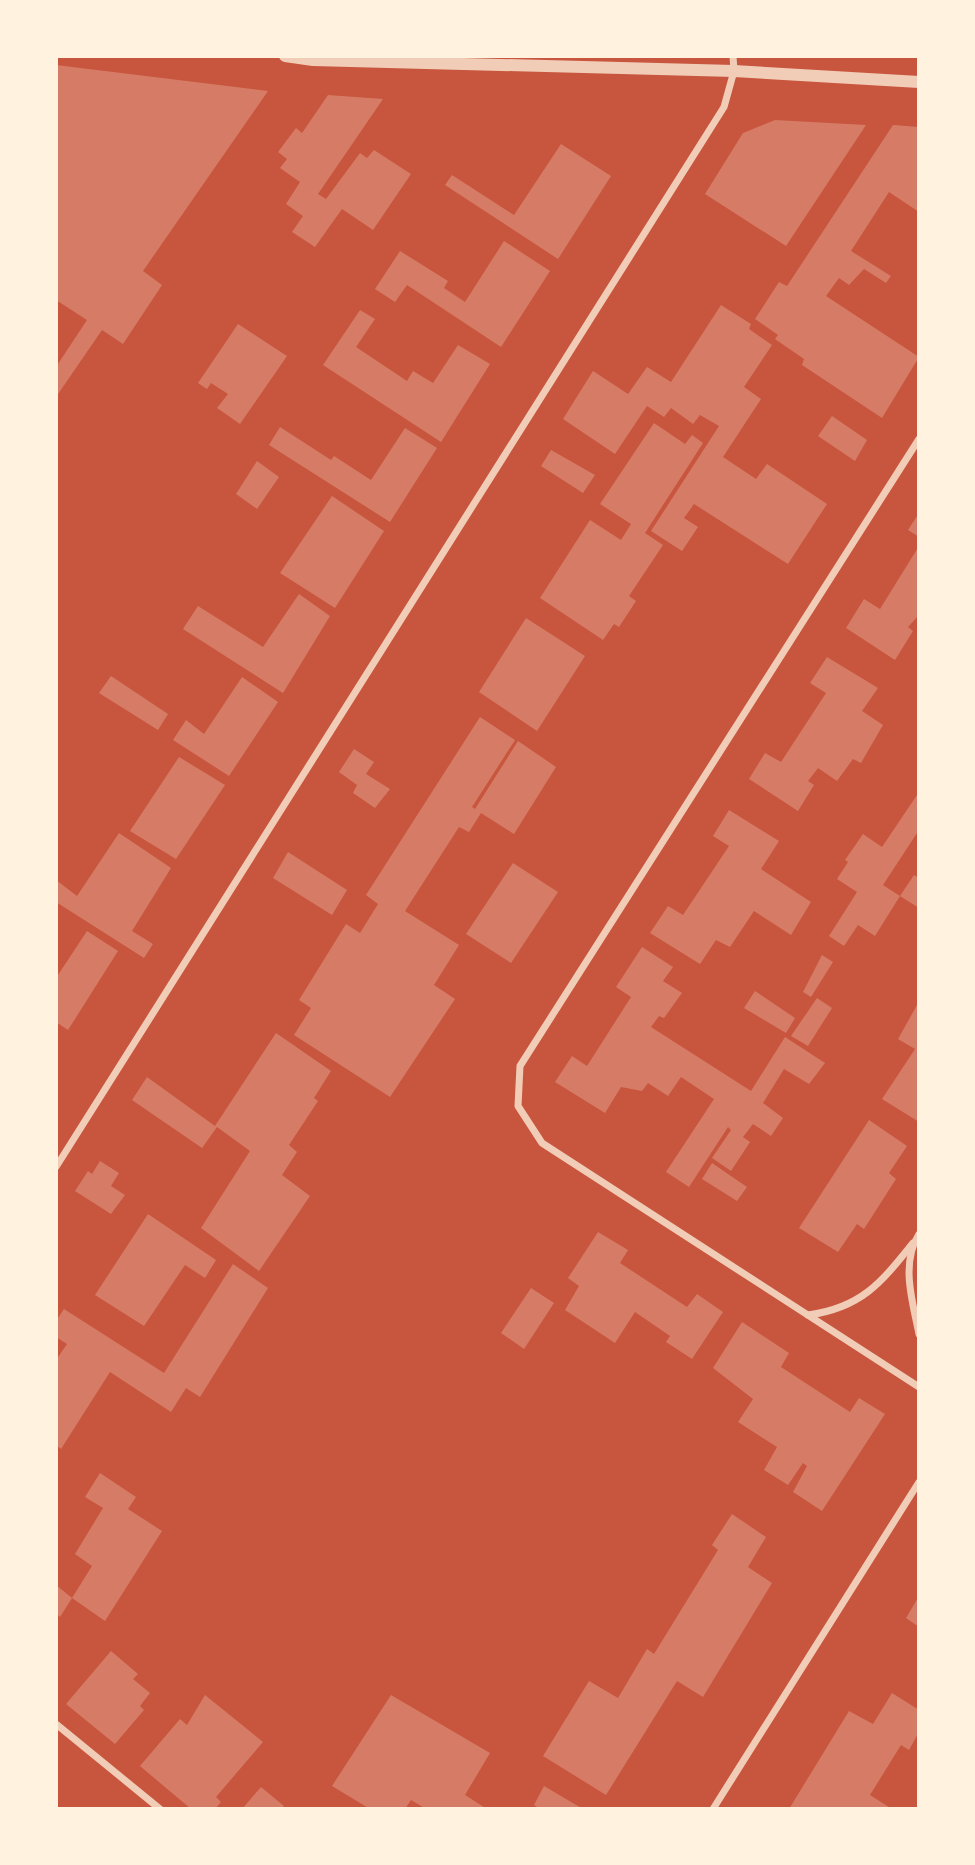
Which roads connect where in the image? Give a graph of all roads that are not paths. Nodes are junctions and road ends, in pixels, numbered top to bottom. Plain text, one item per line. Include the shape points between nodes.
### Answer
1 (285, 56) edge
2 (733, 56) edge
3 (734, 72) junction
4 (919, 82) edge
5 (919, 439) edge
6 (56, 1167) edge
7 (919, 1234) edge
8 (913, 1243) junction
9 (807, 1315) junction
10 (919, 1334) edge
11 (919, 1387) edge
12 (919, 1482) edge
13 (56, 1724) edge
14 (160, 1809) edge
15 (713, 1809) edge

1 - 3 street
2 - 3 street
3 - 4 street
3 - 6 street via 724,107
5 - 9 street via 520,1066 518,1105 542,1143
7 - 8 street
8 - 9 street via 881,1282 859,1300
8 - 10 street via 909,1278
9 - 11 street
12 - 15 street
13 - 14 street

